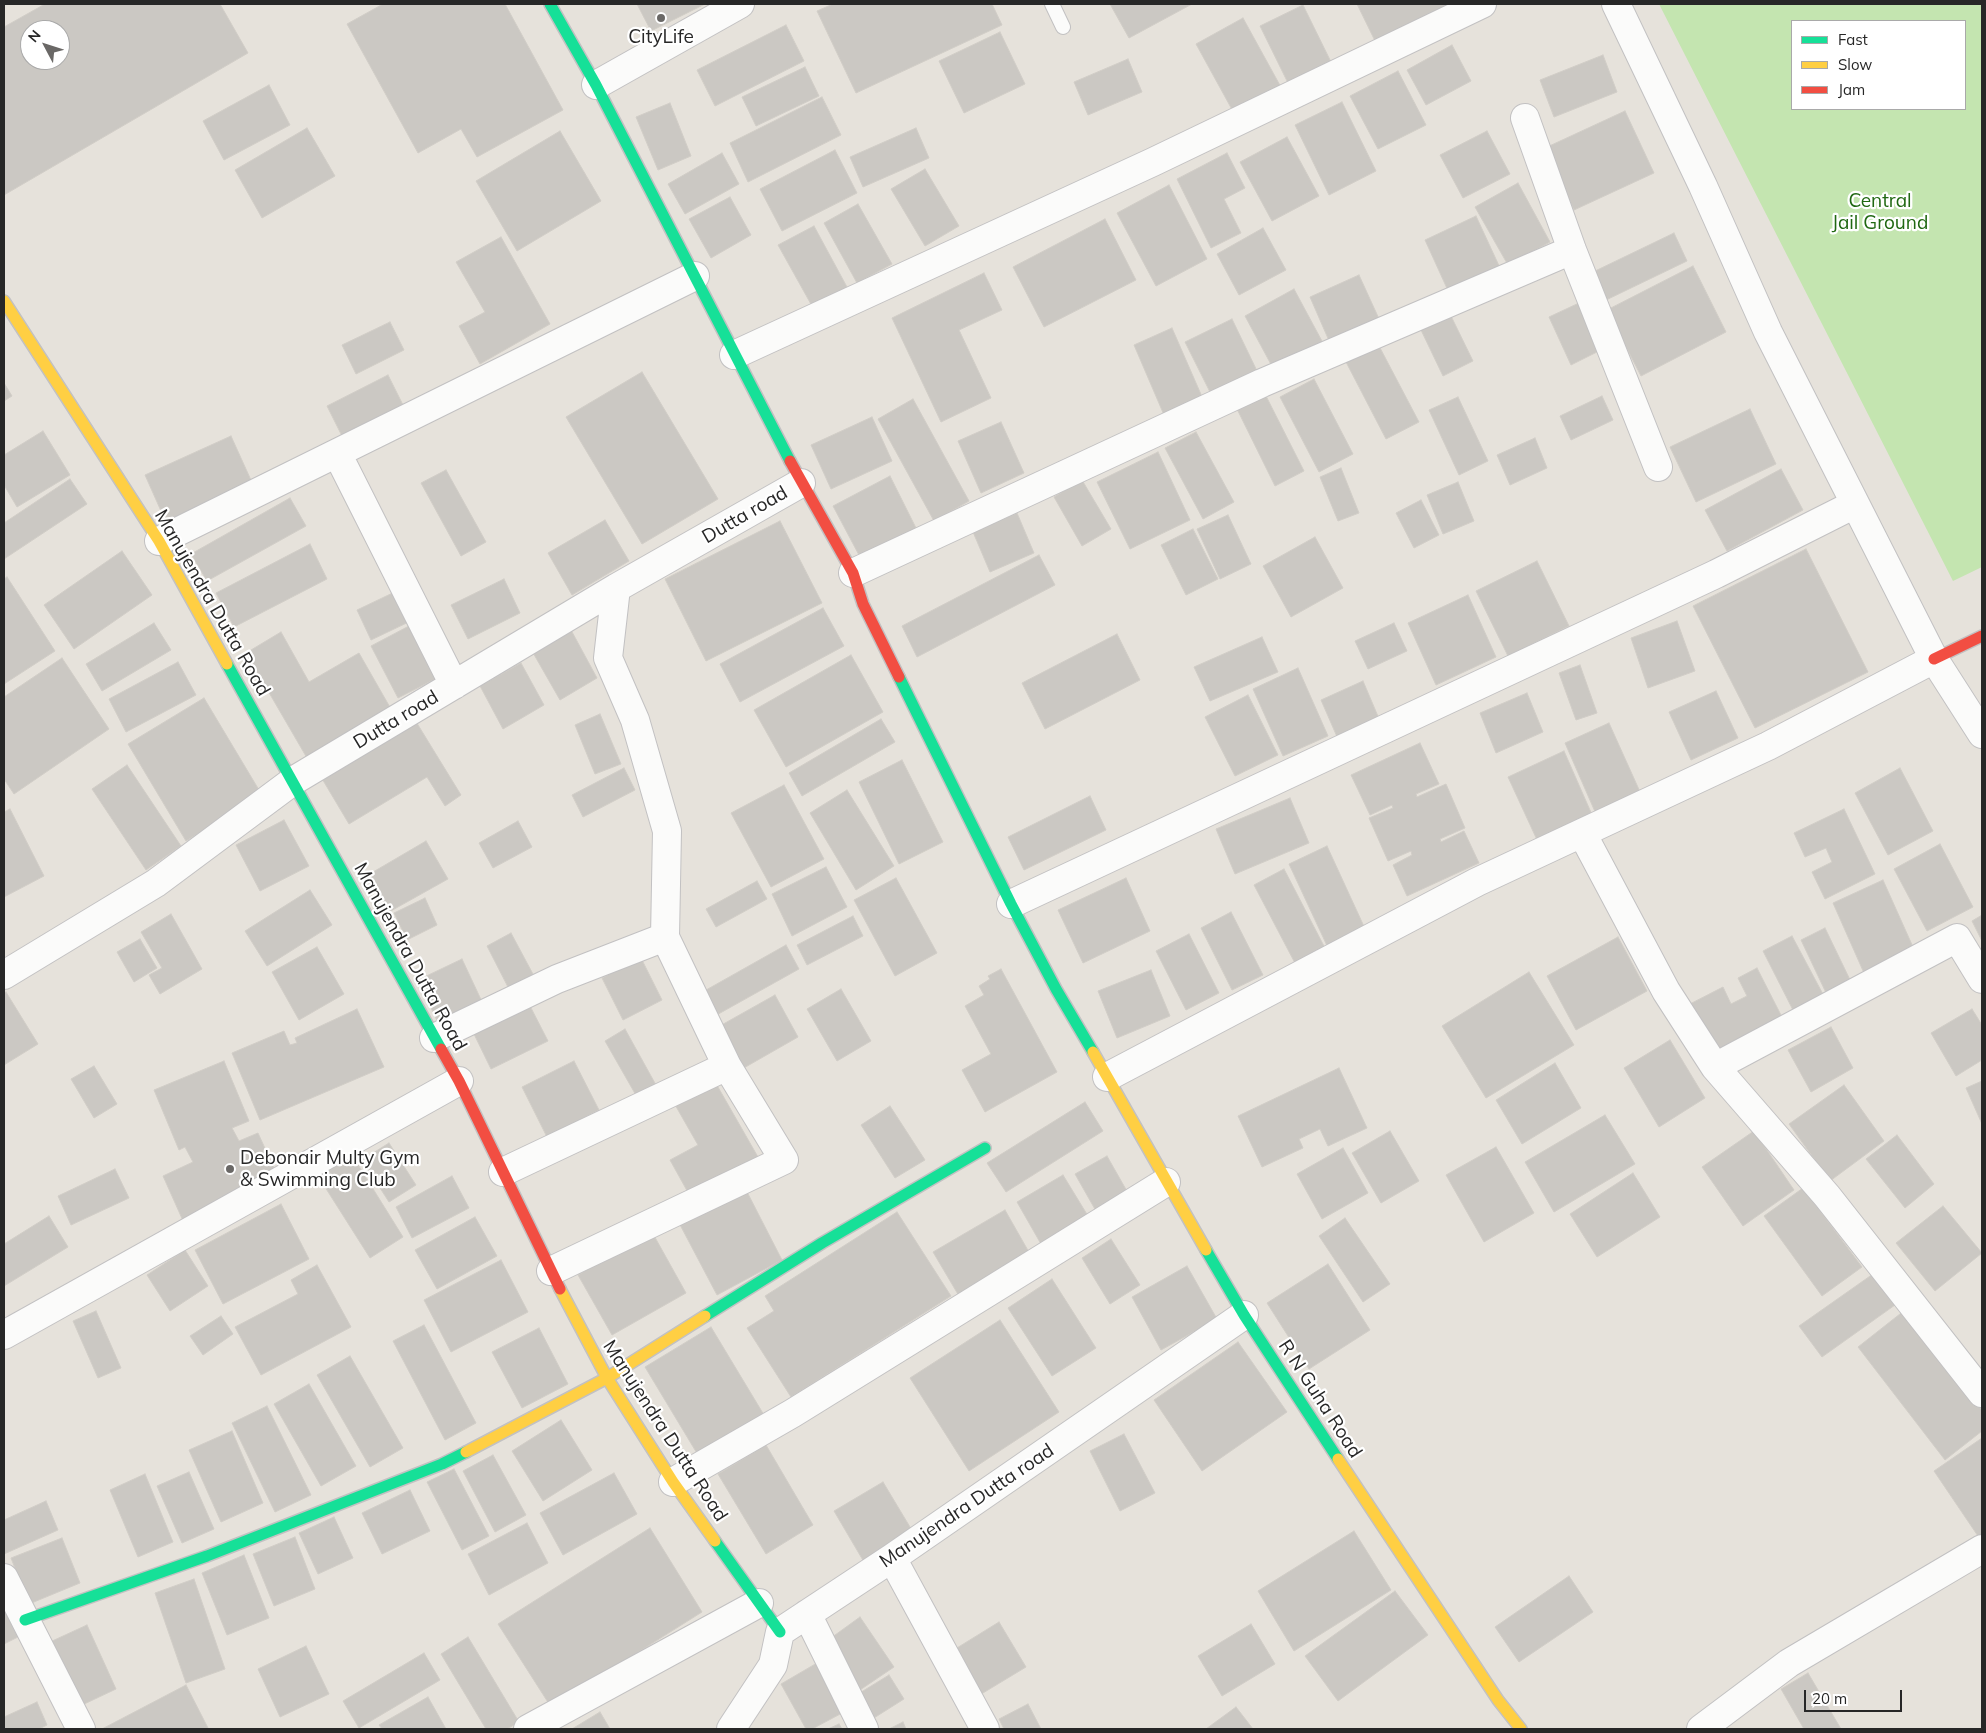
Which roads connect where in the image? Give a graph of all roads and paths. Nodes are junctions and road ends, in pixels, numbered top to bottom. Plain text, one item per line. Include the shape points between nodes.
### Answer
1 (550, 4) edge
2 (740, 4) edge
3 (1052, 4) edge
4 (1482, 4) edge
5 (1616, 4) edge
6 (1063, 27) dead end
7 (596, 85) junction
8 (1525, 118) dead end
9 (1572, 250) junction
10 (695, 276) junction
11 (4, 301) edge
12 (734, 355) junction
13 (337, 453) junction
14 (1658, 467) dead end
15 (801, 483) junction
16 (1855, 504) junction
17 (159, 541) junction
18 (853, 574) junction
19 (616, 588) junction
20 (1982, 636) edge
21 (1934, 659) junction
22 (454, 684) junction
23 (1982, 734) edge
24 (292, 782) junction
25 (1582, 833) junction
26 (1011, 904) junction
27 (665, 937) junction
28 (4, 975) edge
29 (1982, 979) edge
30 (434, 1038) junction
31 (727, 1066) junction
32 (1715, 1067) junction
33 (1107, 1077) junction
34 (459, 1081) junction
35 (986, 1148) dead end
36 (504, 1172) junction
37 (1166, 1182) junction
38 (551, 1271) junction
39 (1244, 1316) junction
40 (4, 1335) edge
41 (607, 1378) junction
42 (1982, 1393) edge
43 (673, 1482) junction
44 (1982, 1549) edge
45 (892, 1558) junction
46 (4, 1578) edge
47 (759, 1603) junction
48 (807, 1614) junction
49 (25, 1620) junction
50 (780, 1632) junction
51 (81, 1729) edge
52 (528, 1729) edge
53 (731, 1729) edge
54 (864, 1729) edge
55 (985, 1729) edge
56 (1521, 1729) edge
57 (1701, 1729) edge

1 - 7 street, R N Guha Road
2 - 7 street
3 - 6 lane
4 - 12 street via 1153,162
5 - 16 street via 1768,332
7 - 10 street, R N Guha Road
8 - 9 street
9 - 14 street
9 - 18 street via 1262,383
10 - 12 street, R N Guha Road
10 - 13 street
11 - 17 street, Manujendra Dutta Road
12 - 15 street, R N Guha Road
13 - 17 street
13 - 22 street
15 - 18 street, R N Guha Road
15 - 19 street, Dutta road
16 - 21 street
16 - 26 street via 1716,574
17 - 24 street, Manujendra Dutta Road
18 - 26 street, R N Guha Road via 863,604
19 - 22 street, Dutta road
19 - 27 street via 608,658 635,720 667,830
20 - 21 street
21 - 23 street
21 - 25 street via 1768,746
22 - 24 street, Dutta road
24 - 28 street, Dutta road via 156,883
24 - 30 street, Manujendra Dutta Road
25 - 32 street via 1666,991
25 - 33 street via 1477,882
26 - 33 street, R N Guha Road
27 - 30 street via 557,979
27 - 31 street
29 - 32 street via 1956,938
30 - 34 street, Manujendra Dutta Road
31 - 36 street
31 - 38 street via 784,1160
32 - 42 street via 1827,1196
33 - 37 street, R N Guha Road
34 - 36 street, Manujendra Dutta Road
34 - 40 street
35 - 41 street via 822,1243
36 - 38 street, Manujendra Dutta Road
37 - 39 street, R N Guha Road
37 - 43 street via 793,1413
38 - 41 street, Manujendra Dutta Road
39 - 45 street, Manujendra Dutta road
39 - 56 street, R N Guha Road via 1425,1592
41 - 43 street, Manujendra Dutta Road
41 - 49 street via 442,1464 207,1556
43 - 47 street, Manujendra Dutta Road
44 - 57 street via 1789,1663
45 - 48 street, Manujendra Dutta road
45 - 55 street
46 - 49 street
47 - 50 street, Manujendra Dutta Road
47 - 52 street
48 - 50 street, Manujendra Dutta road
48 - 54 street
49 - 51 street
50 - 53 street via 773,1665

